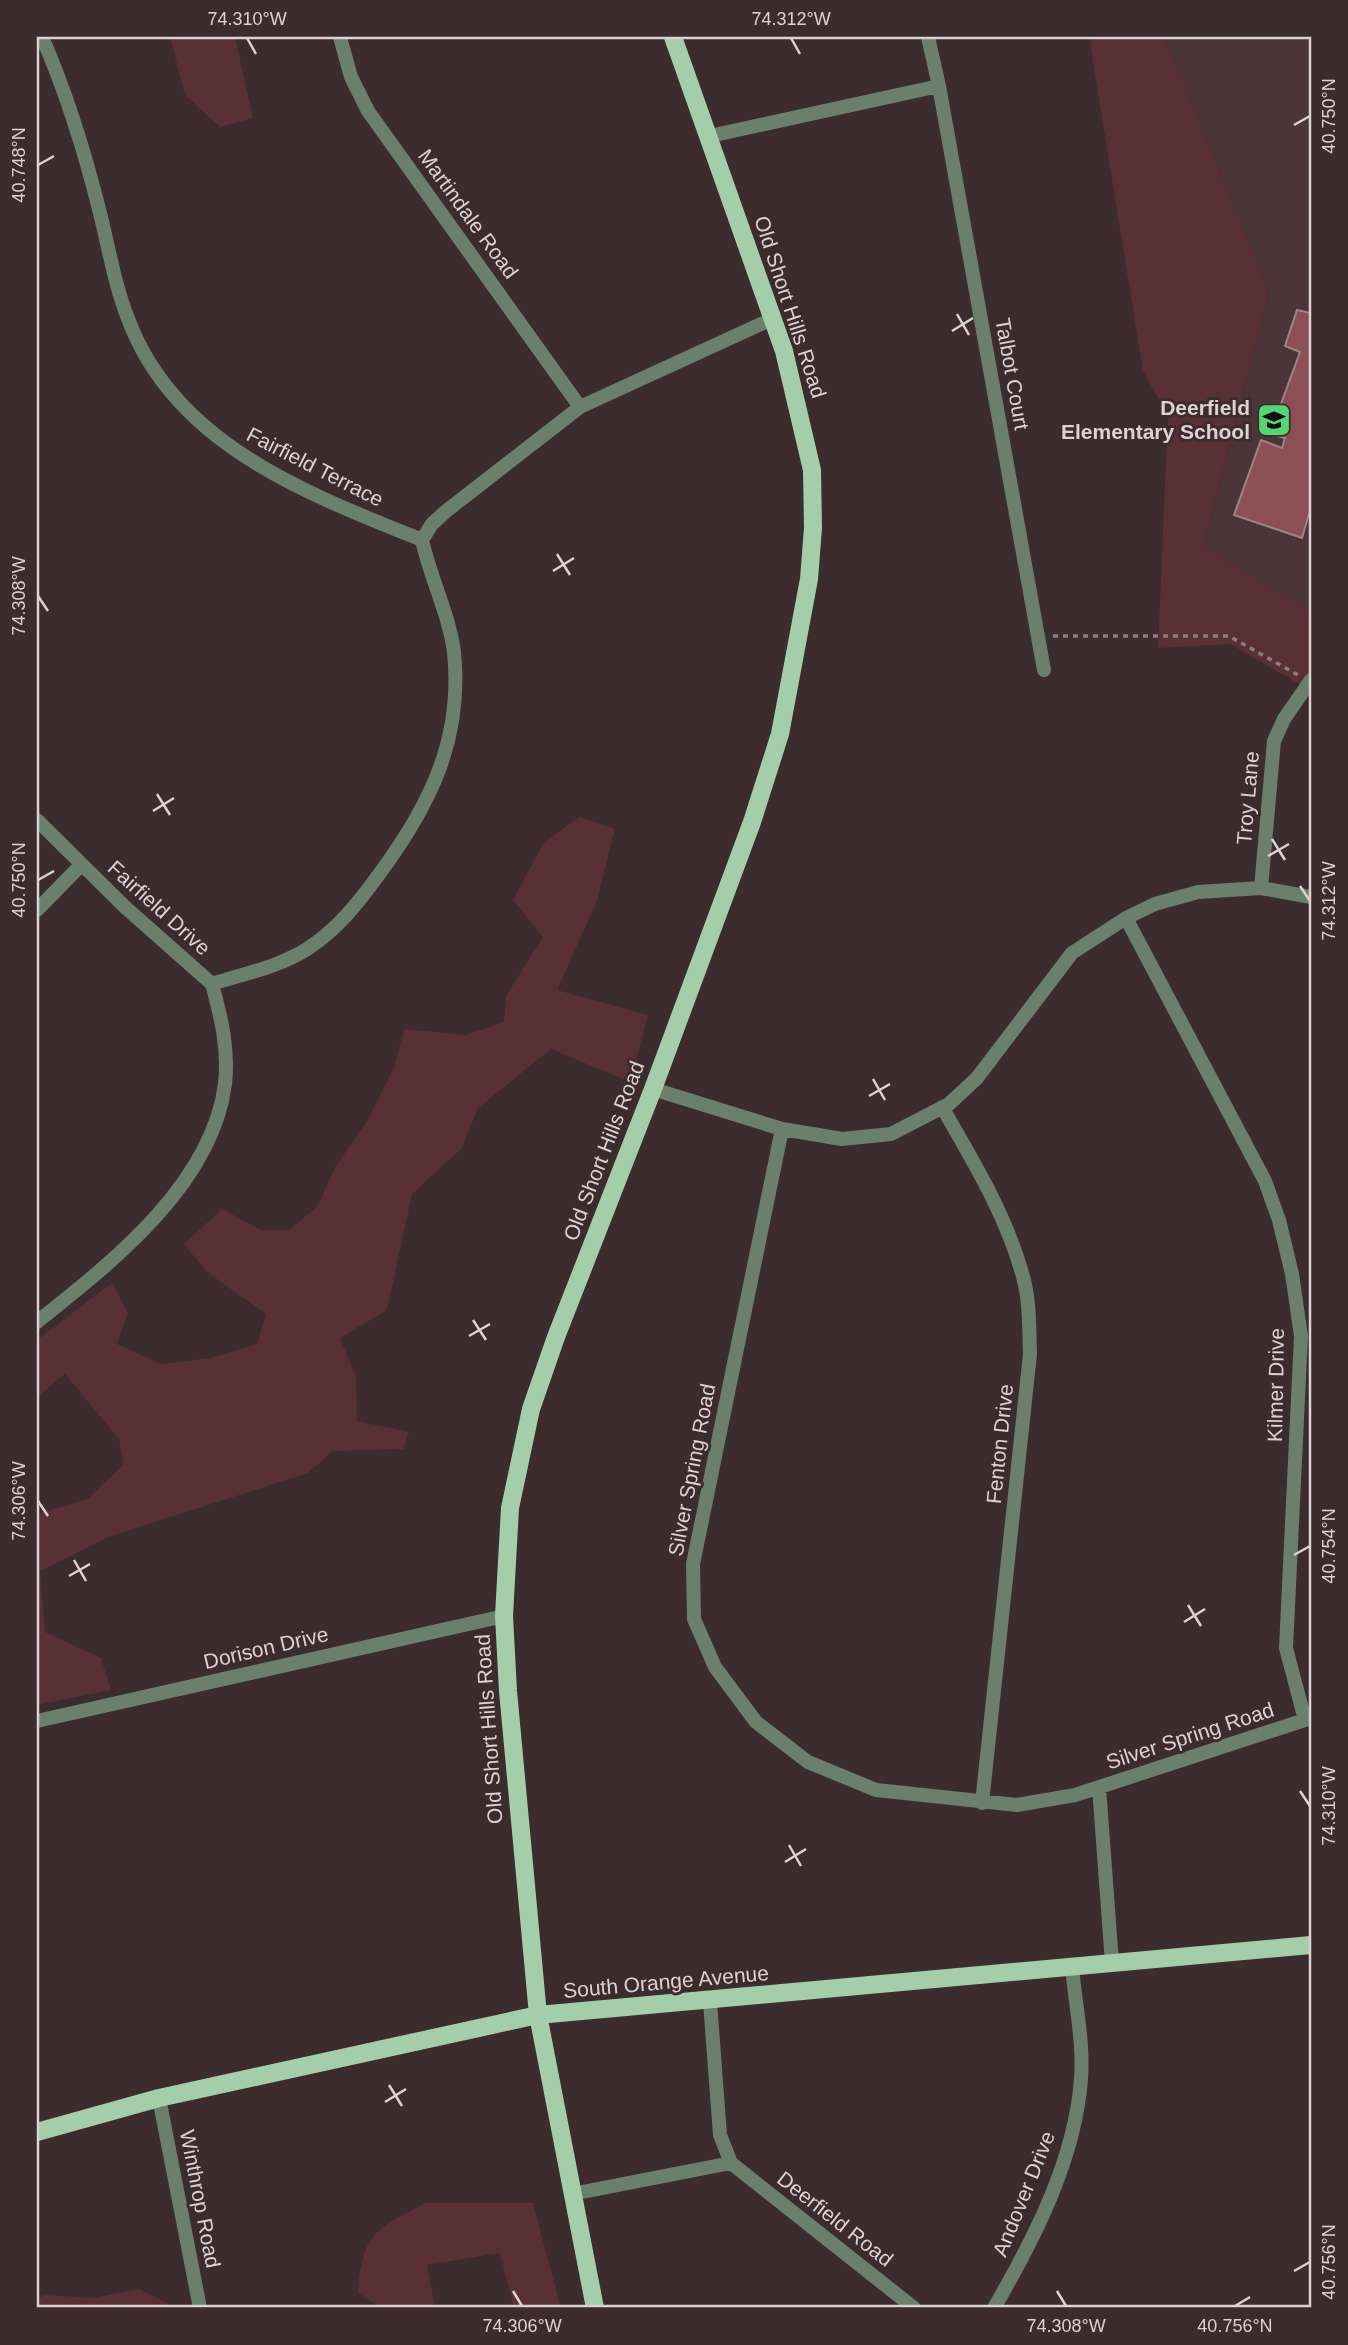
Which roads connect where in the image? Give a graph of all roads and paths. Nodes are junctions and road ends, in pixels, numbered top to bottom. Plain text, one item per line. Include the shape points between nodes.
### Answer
1 (42, 37) edge
2 (340, 37) edge
3 (673, 37) edge
4 (928, 37) edge
5 (939, 86) junction
6 (710, 136) junction
7 (772, 319) junction
8 (580, 407) junction
9 (422, 540) junction
10 (1037, 636) junction
11 (1044, 670) dead end
12 (1309, 680) edge
13 (37, 820) edge
14 (81, 865) junction
15 (1261, 888) junction
16 (1311, 897) edge
17 (37, 910) edge
18 (1126, 918) junction
19 (212, 984) junction
20 (653, 1089) junction
21 (942, 1107) junction
22 (782, 1129) junction
23 (37, 1322) edge
24 (504, 1616) junction
25 (1308, 1719) edge
26 (37, 1721) edge
27 (1098, 1787) junction
28 (982, 1802) junction
29 (1311, 1945) edge
30 (1112, 1963) junction
31 (1072, 1966) junction
32 (710, 2002) junction
33 (538, 2015) junction
34 (159, 2098) junction
35 (37, 2132) edge
36 (730, 2163) junction
37 (572, 2194) junction
38 (200, 2308) edge
39 (595, 2308) edge
40 (914, 2308) edge
41 (994, 2308) edge

1 - 9 street, Fairfield Terrace via 83,146 128,321 145,358 173,396 196,422 285,480
2 - 8 street, Martindale Road via 351,77 368,111
3 - 6 main road, Old Short Hills Road
4 - 5 street, Talbot Court
5 - 6 street
5 - 10 street, Talbot Court
6 - 7 main road, Old Short Hills Road
7 - 8 street
7 - 20 main road, Old Short Hills Road via 788,363 812,470 809,579 780,734
8 - 9 street via 445,512
9 - 19 street, Fairfield Drive via 454,651 451,734 428,800 366,892 334,929 305,950 270,966
10 - 11 street, Talbot Court
10 - 12 path via 1229,636
12 - 15 street, Troy Lane via 1274,741
13 - 14 street, Fairfield Drive
14 - 17 street
14 - 19 street, Fairfield Drive
15 - 16 street
15 - 18 street via 1198,892
18 - 21 street via 1072,953 977,1078
18 - 25 street, Kilmer Drive via 1265,1181 1292,1274 1301,1336 1286,1648
19 - 23 street via 226,1039 225,1085 199,1155 174,1196 137,1237
20 - 22 street
20 - 24 main road, Old Short Hills Road via 531,1409 510,1508
21 - 22 street via 891,1134 842,1139
21 - 28 street, Fenton Drive via 999,1209 1023,1275 1029,1311 1030,1354
22 - 28 street, Silver Spring Road via 693,1564 694,1619 715,1667 756,1722 808,1762 876,1790
24 - 26 street, Dorison Drive
24 - 33 main road, Old Short Hills Road via 514,1778
25 - 27 street, Silver Spring Road
27 - 28 street, Silver Spring Road via 1017,1805
27 - 30 street
29 - 30 main road, South Orange Avenue
30 - 31 main road, South Orange Avenue
31 - 32 main road, South Orange Avenue
31 - 41 street, Andover Drive via 1082,2077 1076,2119 1054,2187
32 - 33 main road, South Orange Avenue
32 - 36 street via 720,2135
33 - 34 main road, South Orange Avenue
33 - 37 main road, Old Short Hills Road
34 - 35 main road, South Orange Avenue
34 - 38 street, Winthrop Road
36 - 37 street
36 - 40 street, Deerfield Road
37 - 39 main road, Old Short Hills Road

